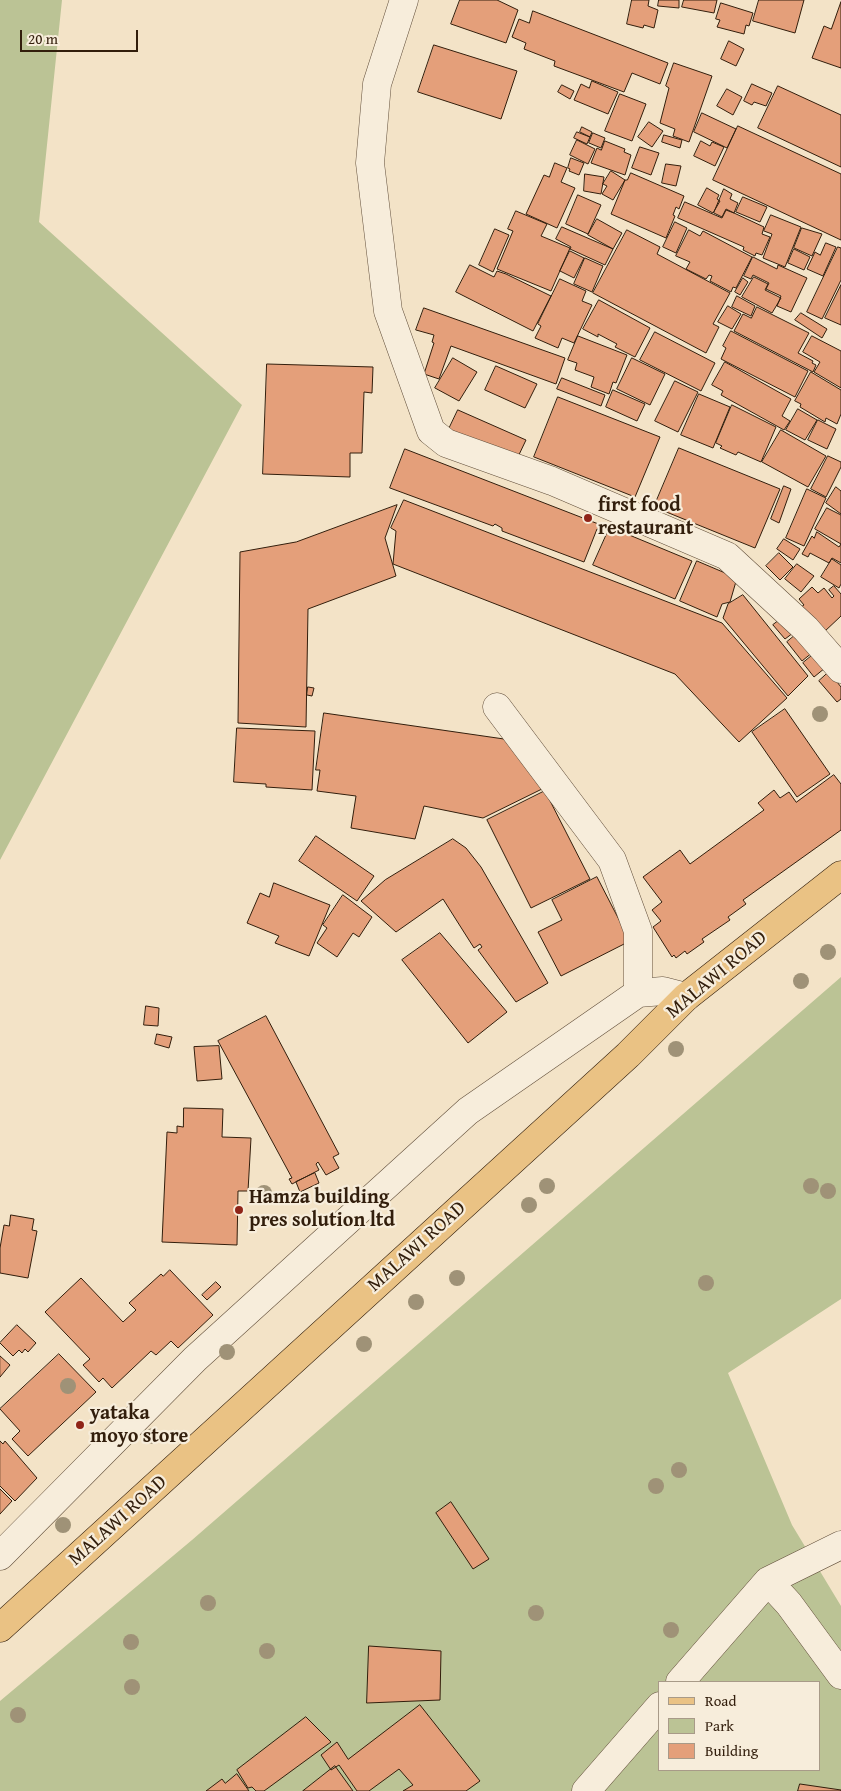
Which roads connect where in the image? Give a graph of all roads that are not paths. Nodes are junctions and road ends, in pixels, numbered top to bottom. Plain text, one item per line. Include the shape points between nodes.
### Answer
1 (404, 0) edge
2 (841, 669) edge
3 (497, 707) dead end
4 (841, 875) edge
5 (638, 993) junction
6 (686, 997) junction
7 (841, 1545) edge
8 (0, 1556) edge
9 (768, 1581) junction
10 (0, 1628) edge
11 (841, 1675) edge
12 (681, 1681) edge
13 (658, 1708) edge
14 (586, 1791) edge

1 - 2 street via 377,84 370,163 388,310 432,431 446,443 552,481 727,556 806,629
3 - 5 street via 612,860 638,931
4 - 6 main road, MALAWI ROAD
5 - 6 street via 663,991
5 - 8 street via 468,1112 195,1359
6 - 10 main road, MALAWI ROAD via 628,1055
7 - 9 street
9 - 11 street
9 - 12 street
13 - 14 street

